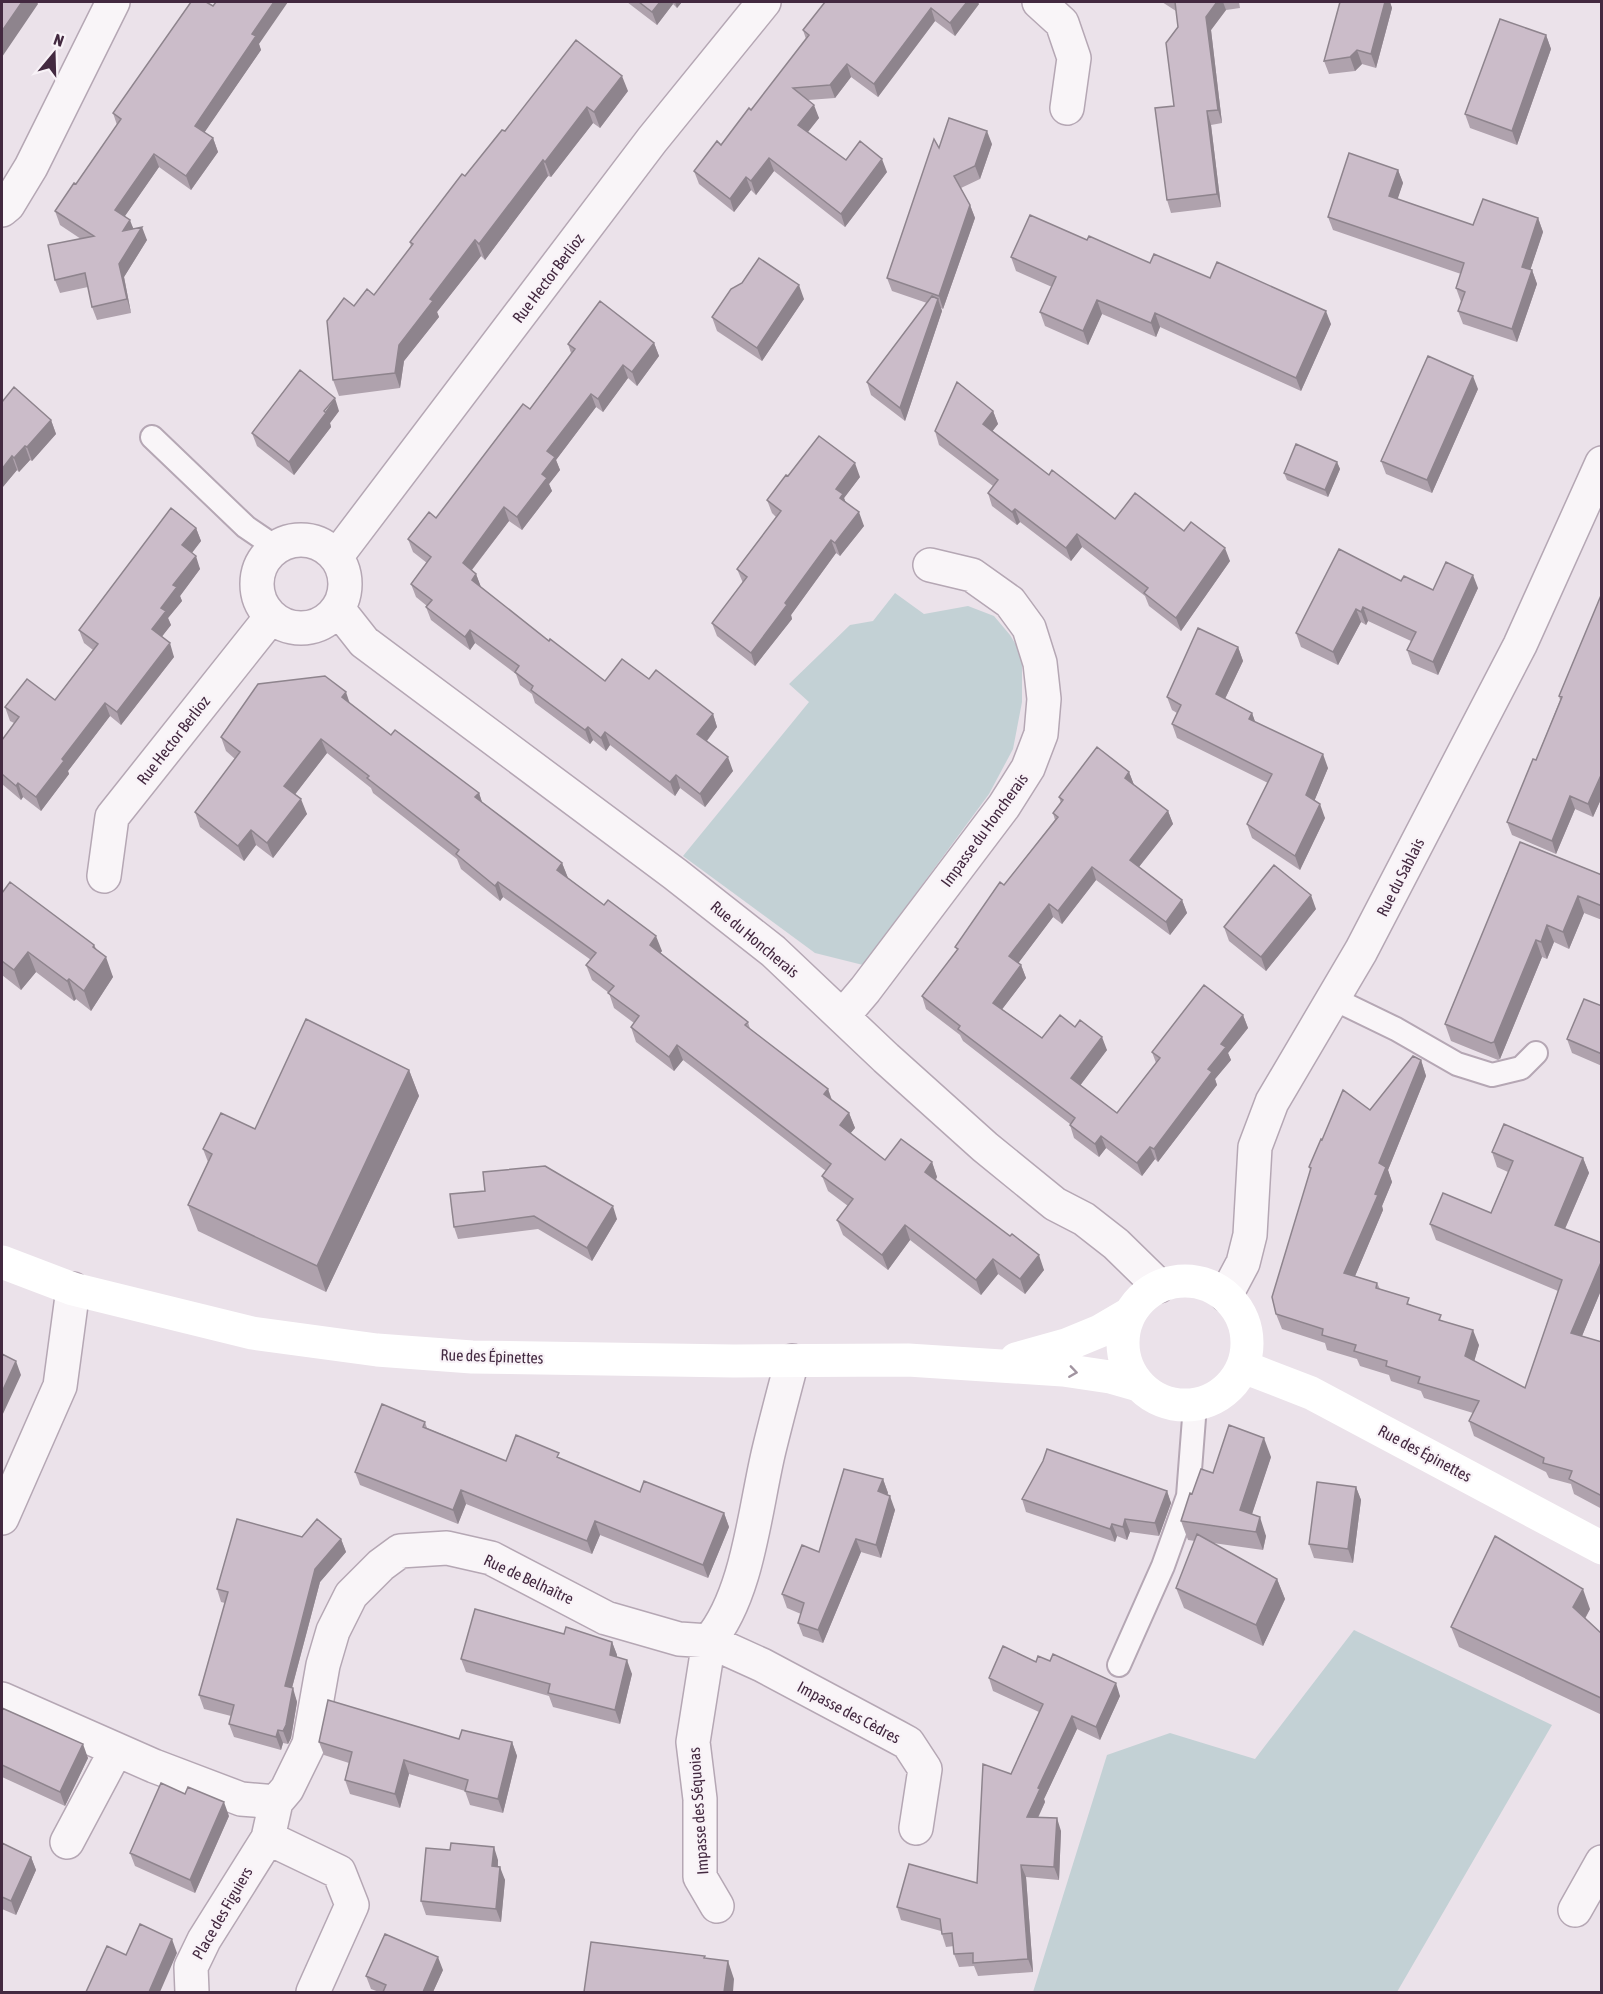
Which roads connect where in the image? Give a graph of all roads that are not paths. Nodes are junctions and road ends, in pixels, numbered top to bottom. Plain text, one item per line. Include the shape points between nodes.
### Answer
1 (113, 2) edge
2 (764, 2) edge
3 (1039, 2) edge
4 (1067, 108) dead end
5 (2, 210) edge
6 (152, 437) dead end
7 (1602, 463) edge
8 (277, 548) junction
9 (336, 557) junction
10 (930, 565) dead end
11 (338, 609) junction
12 (271, 617) junction
13 (104, 876) dead end
14 (1334, 999) junction
15 (843, 1016) junction
16 (1536, 1053) dead end
17 (2, 1262) edge
18 (1159, 1286) junction
19 (73, 1289) junction
20 (1226, 1295) junction
21 (1129, 1314) junction
22 (792, 1361) junction
23 (994, 1365) junction
24 (1244, 1367) junction
25 (1138, 1385) junction
26 (1195, 1405) junction
27 (2, 1518) edge
28 (1602, 1548) edge
29 (709, 1641) junction
30 (1119, 1665) dead end
31 (2, 1699) edge
32 (116, 1750) junction
33 (276, 1802) junction
34 (916, 1828) dead end
35 (268, 1838) junction
36 (67, 1842) dead end
37 (1602, 1862) edge
38 (717, 1906) dead end
39 (1575, 1910) dead end
40 (192, 1992) edge
41 (313, 1992) edge

1 - 5 street via 31,167
2 - 9 street, Rue Hector Berlioz via 652,140
3 - 4 street via 1062,23 1074,58
6 - 8 lane via 246,527
7 - 14 street, Rue du Sablais via 1520,645
8 - 9 street via 301,540 314,542
8 - 12 street via 267,556 257,581 258,594
9 - 11 street via 345,583
10 - 15 street, Impasse du Honcherais via 972,575 1010,602 1029,628 1040,663 1044,699 1041,734 1028,768 1004,806
11 - 12 street via 327,620 298,628
11 - 15 street, Rue du Honcherais via 364,642 675,874 772,951
12 - 13 street, Rue Hector Berlioz via 112,817
14 - 16 lane via 1457,1064 1492,1075 1521,1068
14 - 20 street, Rue du Sablais via 1272,1102 1254,1147 1250,1235 1243,1263
15 - 18 street, Rue du Honcherais via 985,1147 1055,1204 1084,1219 1116,1244
17 - 19 street, Rue des Épinettes
18 - 20 street via 1172,1281 1201,1282
18 - 21 street
19 - 22 street, Rue des Épinettes via 252,1333 376,1350 472,1357
19 - 27 street via 60,1386
20 - 24 street via 1239,1310 1246,1328
21 - 23 street, Rue des Épinettes via 1066,1345
21 - 25 street via 1122,1344 1130,1373
22 - 23 street, Rue des Épinettes via 908,1360
22 - 29 street via 735,1599
23 -> 25 street, Rue des Épinettes via 1110,1377
24 - 26 street via 1232,1385 1215,1398
24 - 28 street, Rue des Épinettes via 1311,1393
25 - 26 street via 1164,1402
26 - 30 lane via 1188,1496 1163,1566
29 - 33 street, Rue de Belhaître via 679,1639 606,1618 491,1558 447,1548 400,1551 351,1595 333,1631 309,1744 287,1789
29 - 34 street, Impasse des Cèdres via 908,1743 925,1769
29 - 38 street, Impasse des Séquoias via 693,1742 700,1799 700,1877
31 - 32 street
32 - 33 street via 241,1799
32 - 36 street
33 - 35 street, Place des Figuiers
35 - 40 street, Place des Figuiers via 204,1940 191,1967
35 - 41 street via 339,1872 352,1905
37 - 39 street

